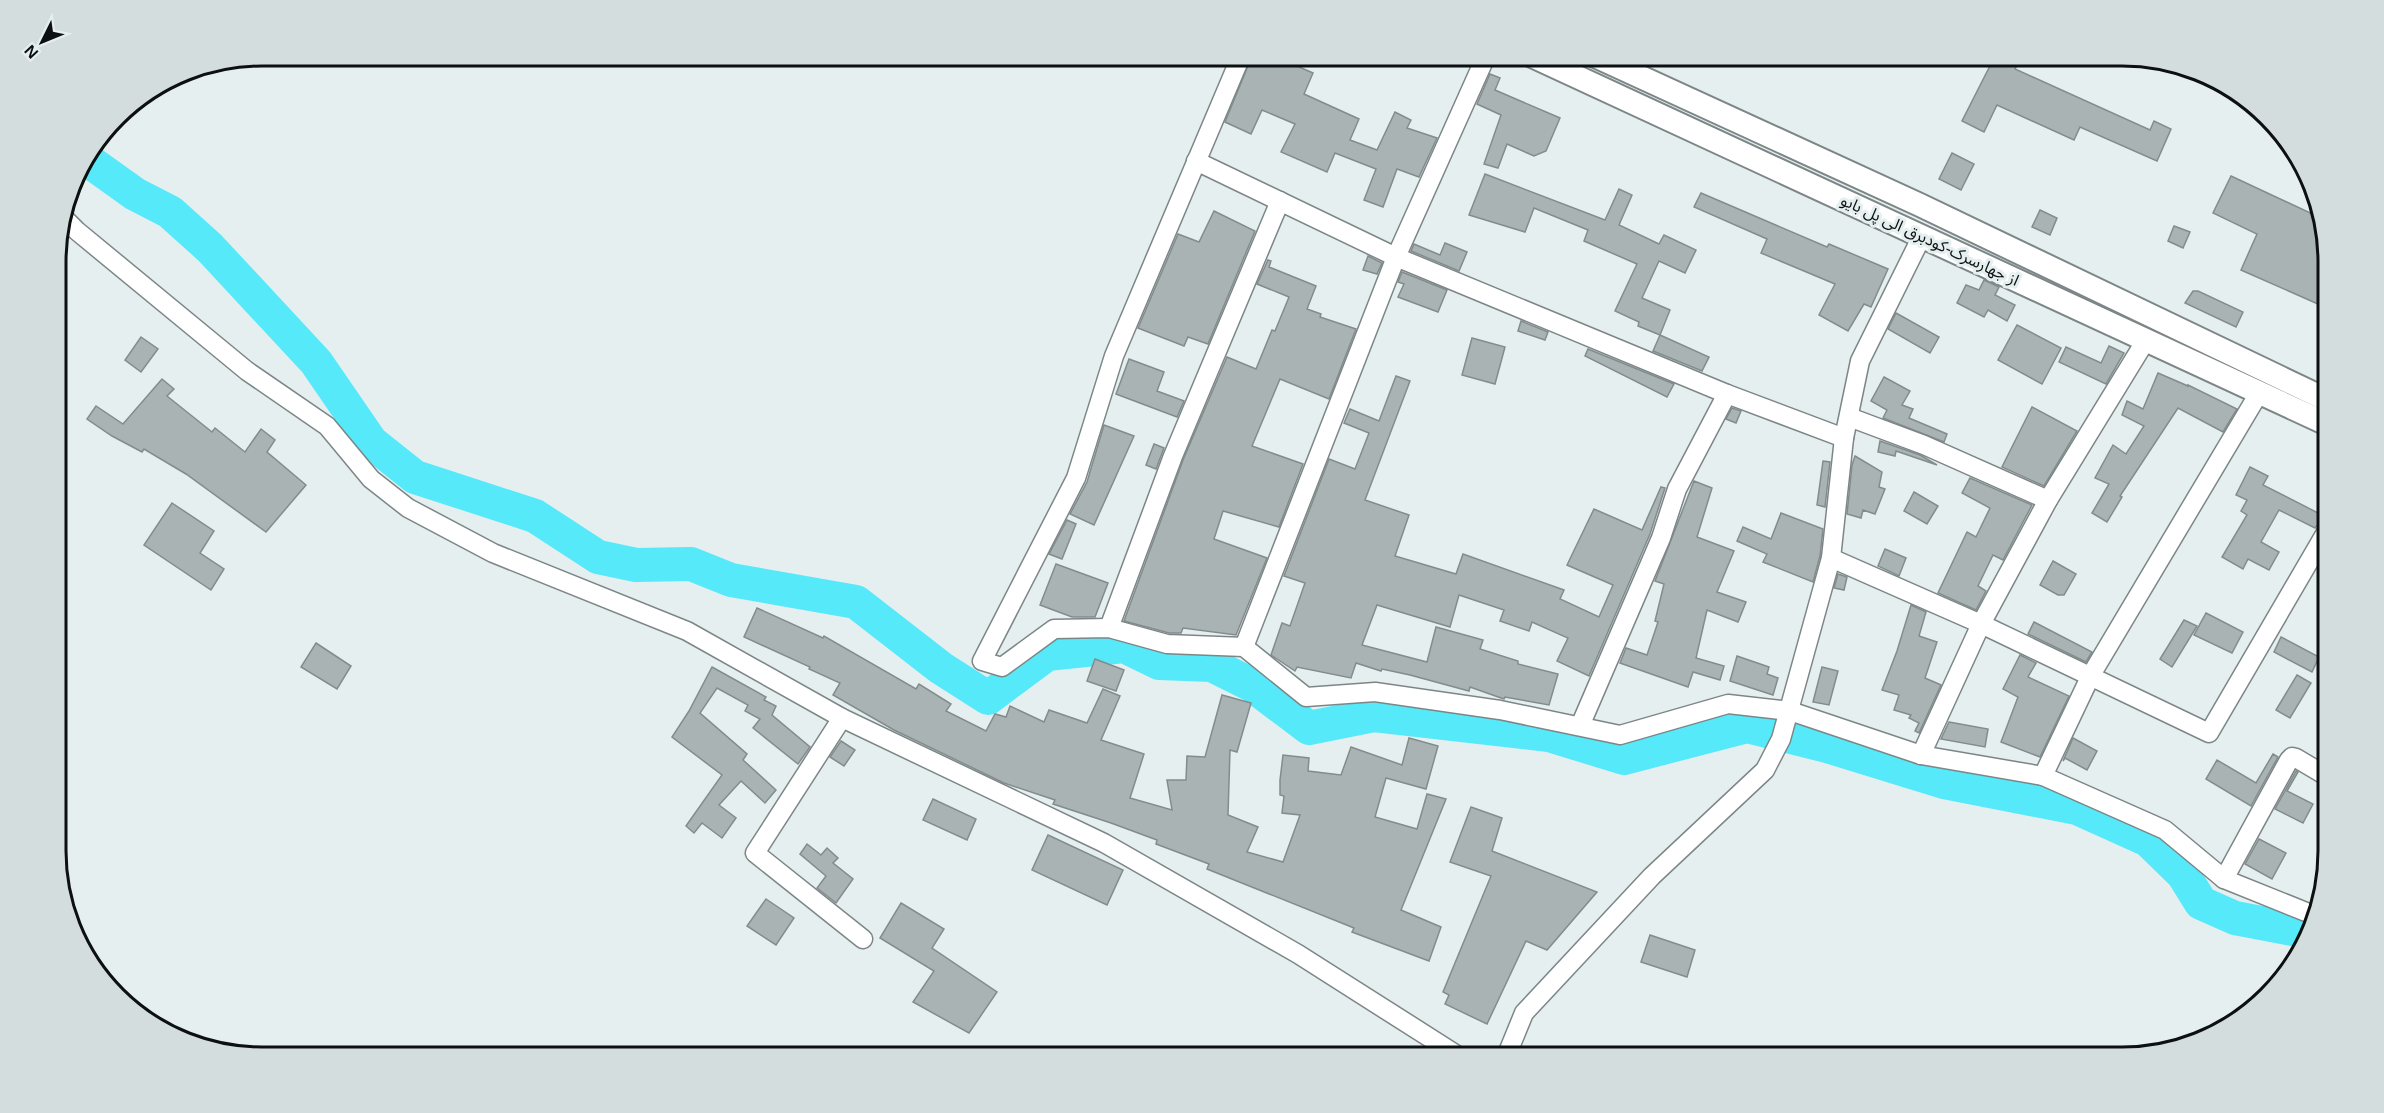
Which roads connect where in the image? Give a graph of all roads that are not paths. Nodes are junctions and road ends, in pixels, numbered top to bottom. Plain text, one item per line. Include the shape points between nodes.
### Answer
1 (1236, 66) edge
2 (1482, 66) edge
3 (1554, 66) edge
4 (1617, 66) edge
5 (1196, 161) junction
6 (1280, 201) junction
7 (70, 224) edge
8 (1922, 236) junction
9 (1396, 256) junction
10 (2146, 340) junction
11 (2259, 393) junction
12 (1727, 394) junction
13 (2318, 396) edge
14 (1849, 417) junction
15 (2318, 420) edge
16 (1844, 438) junction
17 (2048, 500) junction
18 (2318, 547) edge
19 (1831, 558) junction
20 (1981, 624) junction
21 (1109, 628) junction
22 (1244, 647) junction
23 (2091, 675) junction
24 (842, 718) junction
25 (1786, 725) junction
26 (1580, 726) junction
27 (1921, 754) junction
28 (2318, 771) edge
29 (2043, 776) junction
30 (2224, 879) junction
31 (2307, 913) edge
32 (863, 939) dead end
33 (1444, 1047) edge
34 (1510, 1047) edge

1 - 5 street
2 - 9 street
3 - 8 street, از جهارسرک-کودبرق الی پل بایو
4 - 13 street, از جهارسرک-کودبرق الی پل بایو
5 - 6 street
5 - 21 street via 1114,356 1076,478 982,662 1002,667 1054,629
6 - 9 street
6 - 21 street via 1173,456
7 - 24 street via 247,371 327,426 371,479 408,508 493,553 687,631
8 - 10 street, از جهارسرک-کودبرق الی پل بایو
8 - 14 street via 1860,361
9 - 12 street
9 - 22 street
10 - 11 street, از جهارسرک-کودبرق الی پل بایو
10 - 17 street
11 - 15 street, از جهارسرک-کودبرق الی پل بایو
11 - 23 street
12 - 16 street
12 - 26 street via 1677,489 1661,538
14 - 16 street
14 - 17 street via 1934,449
16 - 19 street
17 - 20 street
18 - 23 street via 2210,733
19 - 20 street
19 - 25 street
20 - 23 street
20 - 27 street
21 - 22 street via 1167,644
22 - 26 street via 1306,697 1375,693 1500,710
23 - 29 street
24 - 32 street via 755,853
24 - 33 street via 1104,843 1298,954
25 - 26 street via 1728,704 1620,735
25 - 27 street
25 - 34 street via 1765,770 1652,876 1524,1013
27 - 29 street
28 - 30 street via 2296,758 2289,760
29 - 30 street via 2165,830
30 - 31 street

